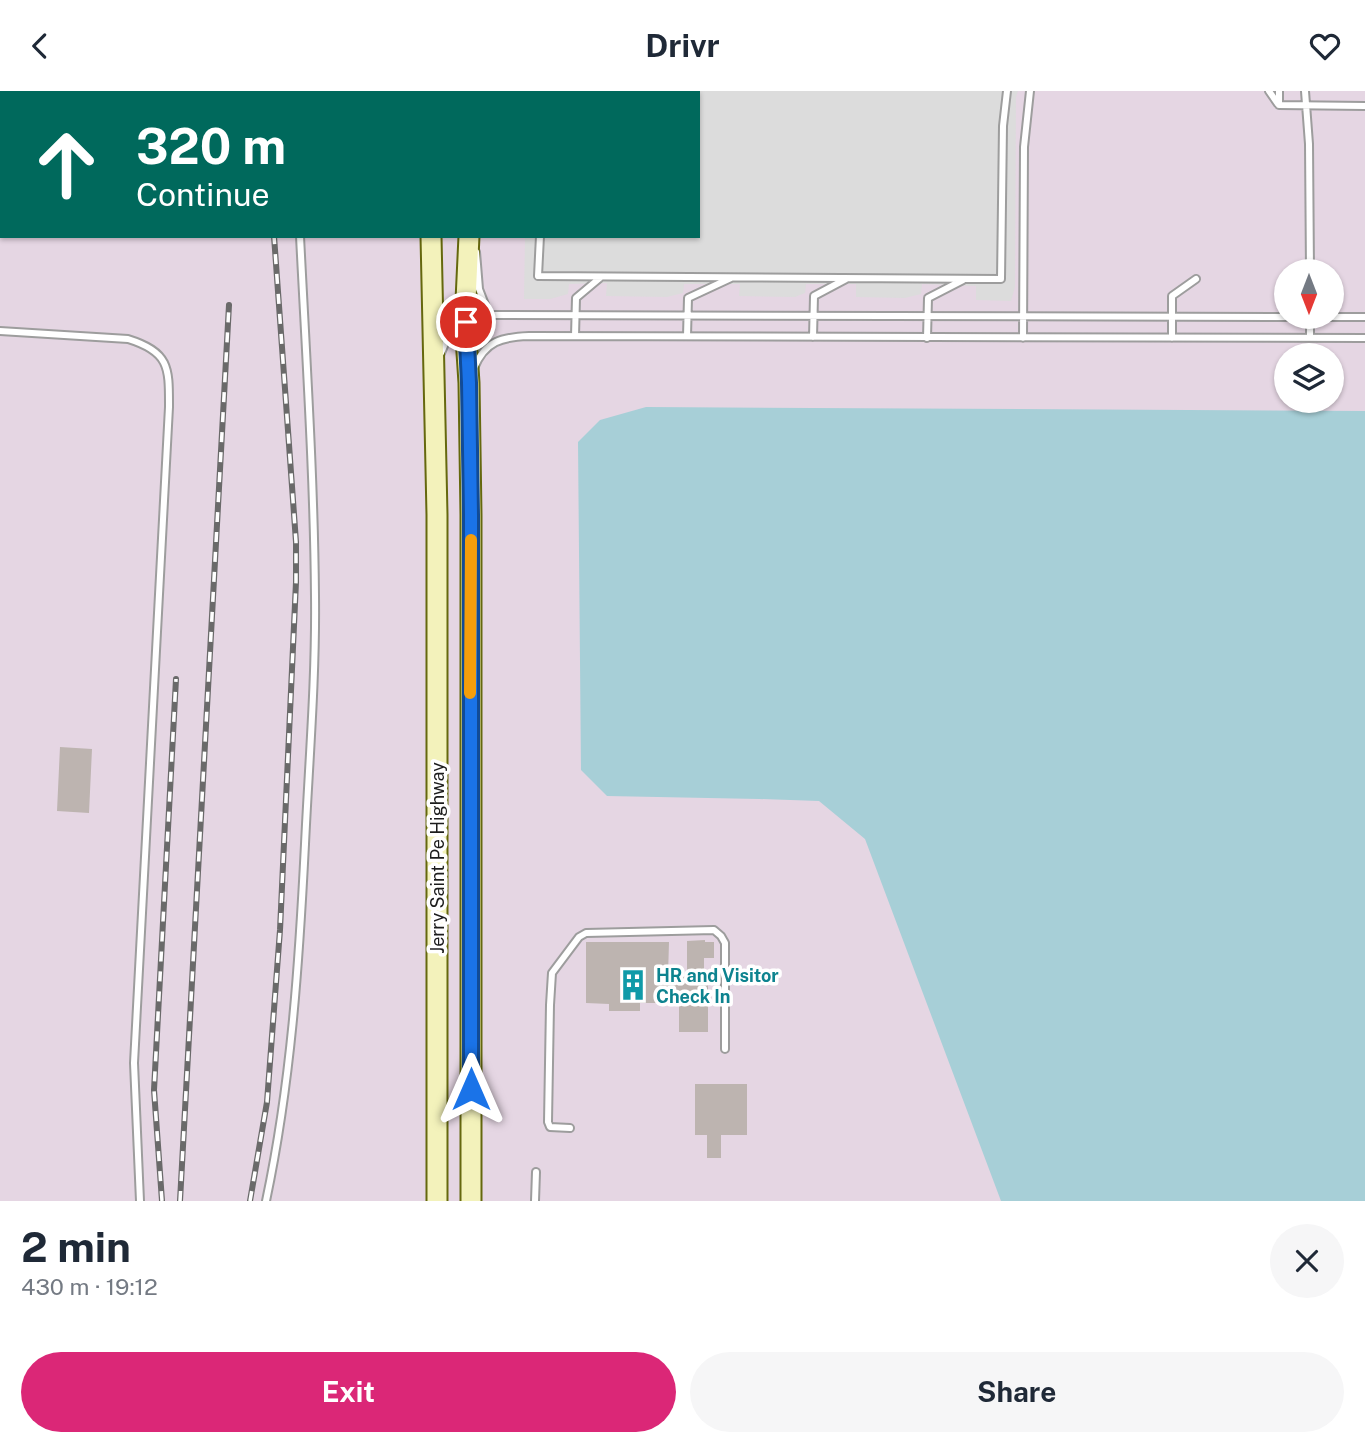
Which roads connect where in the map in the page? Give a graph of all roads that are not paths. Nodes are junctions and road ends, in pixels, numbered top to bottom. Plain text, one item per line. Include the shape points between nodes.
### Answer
1 (1007, 91) edge
2 (1030, 91) edge
3 (1269, 91) edge
4 (1279, 91) edge
5 (1305, 91) edge
6 (1279, 105) junction
7 (1306, 106) junction
8 (1365, 106) edge
9 (300, 238) edge
10 (431, 238) edge
11 (469, 238) edge
12 (470, 238) edge
13 (540, 238) edge
14 (1310, 259) edge
15 (601, 277) junction
16 (733, 277) junction
17 (848, 278) junction
18 (964, 279) junction
19 (1196, 279) dead end
20 (489, 315) junction
21 (576, 315) junction
22 (688, 315) junction
23 (814, 316) junction
24 (927, 316) junction
25 (1023, 316) junction
26 (1172, 316) junction
27 (1274, 317) edge
28 (1344, 317) edge
29 (1365, 317) edge
30 (466, 322) junction
31 (1310, 329) edge
32 (0, 331) edge
33 (575, 336) junction
34 (687, 337) junction
35 (813, 337) junction
36 (927, 338) junction
37 (1023, 338) junction
38 (1172, 338) junction
39 (1310, 338) junction
40 (1365, 338) edge
41 (469, 383) junction
42 (434, 386) junction
43 (437, 515) junction
44 (471, 515) junction
45 (725, 1049) dead end
46 (570, 1128) dead end
47 (536, 1172) dead end
48 (140, 1201) edge
49 (266, 1201) edge
50 (437, 1201) edge
51 (471, 1201) edge
52 (536, 1201) edge

1 - 18 lane via 1000,279
2 - 25 lane via 1024,147
3 - 6 lane
4 - 6 lane
5 - 7 lane
6 - 7 lane
7 - 8 lane
7 - 14 lane
9 - 49 lane via 314,500 313,666 292,1040
10 - 42 main road, Jerry Saint Pe Highway
11 - 30 main road, Jerry Saint Pe Highway
12 - 20 lane via 478,255 479,289
13 - 15 lane via 538,276
15 - 16 lane
15 - 21 lane via 576,298
16 - 17 lane
16 - 22 lane via 688,298
17 - 18 lane
17 - 23 lane via 814,296
18 - 24 lane via 928,298
19 - 26 lane via 1172,296
20 - 21 lane
20 - 30 lane
21 - 22 lane
21 - 33 lane
22 - 23 lane
22 - 34 lane
23 - 24 lane
23 - 35 lane
24 - 25 lane
24 - 36 lane
25 - 26 lane
25 - 37 lane
26 - 27 lane
26 - 38 lane
28 - 29 lane
30 - 41 main road, Jerry Saint Pe Highway
30 - 42 lane via 446,341
31 - 39 lane
32 - 48 lane via 128,339 155,351 169,379 134,1063
33 - 34 lane
33 - 41 lane via 500,340 484,349
34 - 35 lane
35 - 36 lane
36 - 37 lane
37 - 38 lane
38 - 39 lane
39 - 40 lane
41 - 44 main road, Jerry Saint Pe Highway
42 - 43 main road, Jerry Saint Pe Highway
43 - 44 main road
43 - 50 main road, Jerry Saint Pe Highway
44 - 51 main road, Jerry Saint Pe Highway
45 - 46 lane via 724,943 714,930 586,933 552,973 548,1122 550,1127
47 - 52 lane

